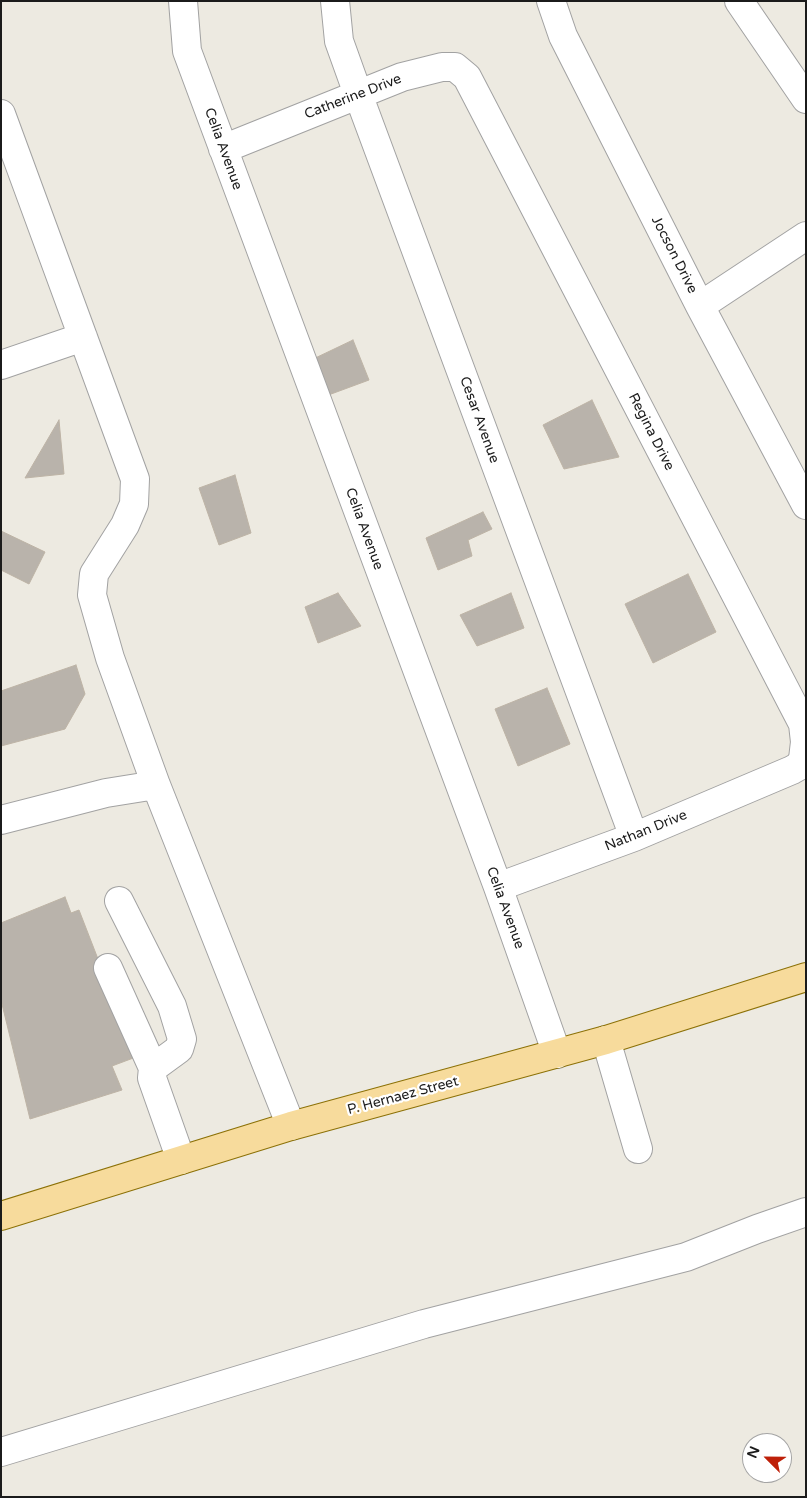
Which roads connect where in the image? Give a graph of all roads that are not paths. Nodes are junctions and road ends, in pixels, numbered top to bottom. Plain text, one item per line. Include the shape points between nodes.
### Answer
1 (183, 1) edge
2 (335, 1) edge
3 (551, 1) edge
4 (739, 1) edge
5 (476, 93) joint
6 (358, 94) junction
7 (806, 99) edge
8 (1, 114) edge
9 (223, 149) junction
10 (806, 236) edge
11 (700, 306) junction
12 (83, 337) junction
13 (1, 365) edge
14 (806, 505) edge
15 (792, 770) joint
16 (156, 786) junction
17 (1, 820) edge
18 (634, 837) junction
19 (498, 887) junction
20 (119, 901) dead end
21 (108, 968) dead end
22 (806, 977) edge
23 (606, 1040) junction
24 (557, 1054) junction
25 (153, 1068) junction
26 (291, 1126) junction
27 (638, 1148) dead end
28 (181, 1160) junction
29 (806, 1212) edge
30 (1, 1216) edge
31 (1, 1452) edge

1 - 9 street, Celia Avenue via 187,51
2 - 6 street, Cesar Avenue via 339,41
3 - 11 street, Jocson Drive via 562,36
4 - 7 street
5 - 6 street, Catherine Drive via 467,77 455,67 442,67 402,77
5 - 15 street, Regina Drive via 803,724 804,759
6 - 9 street, Catherine Drive
6 - 18 street, Cesar Avenue
8 - 12 street
9 - 19 street, Celia Avenue
10 - 11 street
11 - 14 street, Jocson Drive
12 - 13 street
12 - 16 street via 135,479 134,504 125,525 94,574 92,595 110,658
15 - 18 street, Nathan Drive
16 - 17 street via 106,793
16 - 26 street
18 - 19 street, Nathan Drive
19 - 24 street, Celia Avenue
20 - 25 street via 172,1006 182,1040 179,1049
21 - 25 street
22 - 23 main road, P. Hernaez Street
23 - 24 main road, P. Hernaez Street
23 - 27 street
24 - 26 main road, P. Hernaez Street
25 - 28 street via 154,1087
26 - 28 main road, P. Hernaez Street
28 - 30 main road, P. Hernaez Street
29 - 31 street via 686,1257 424,1324

